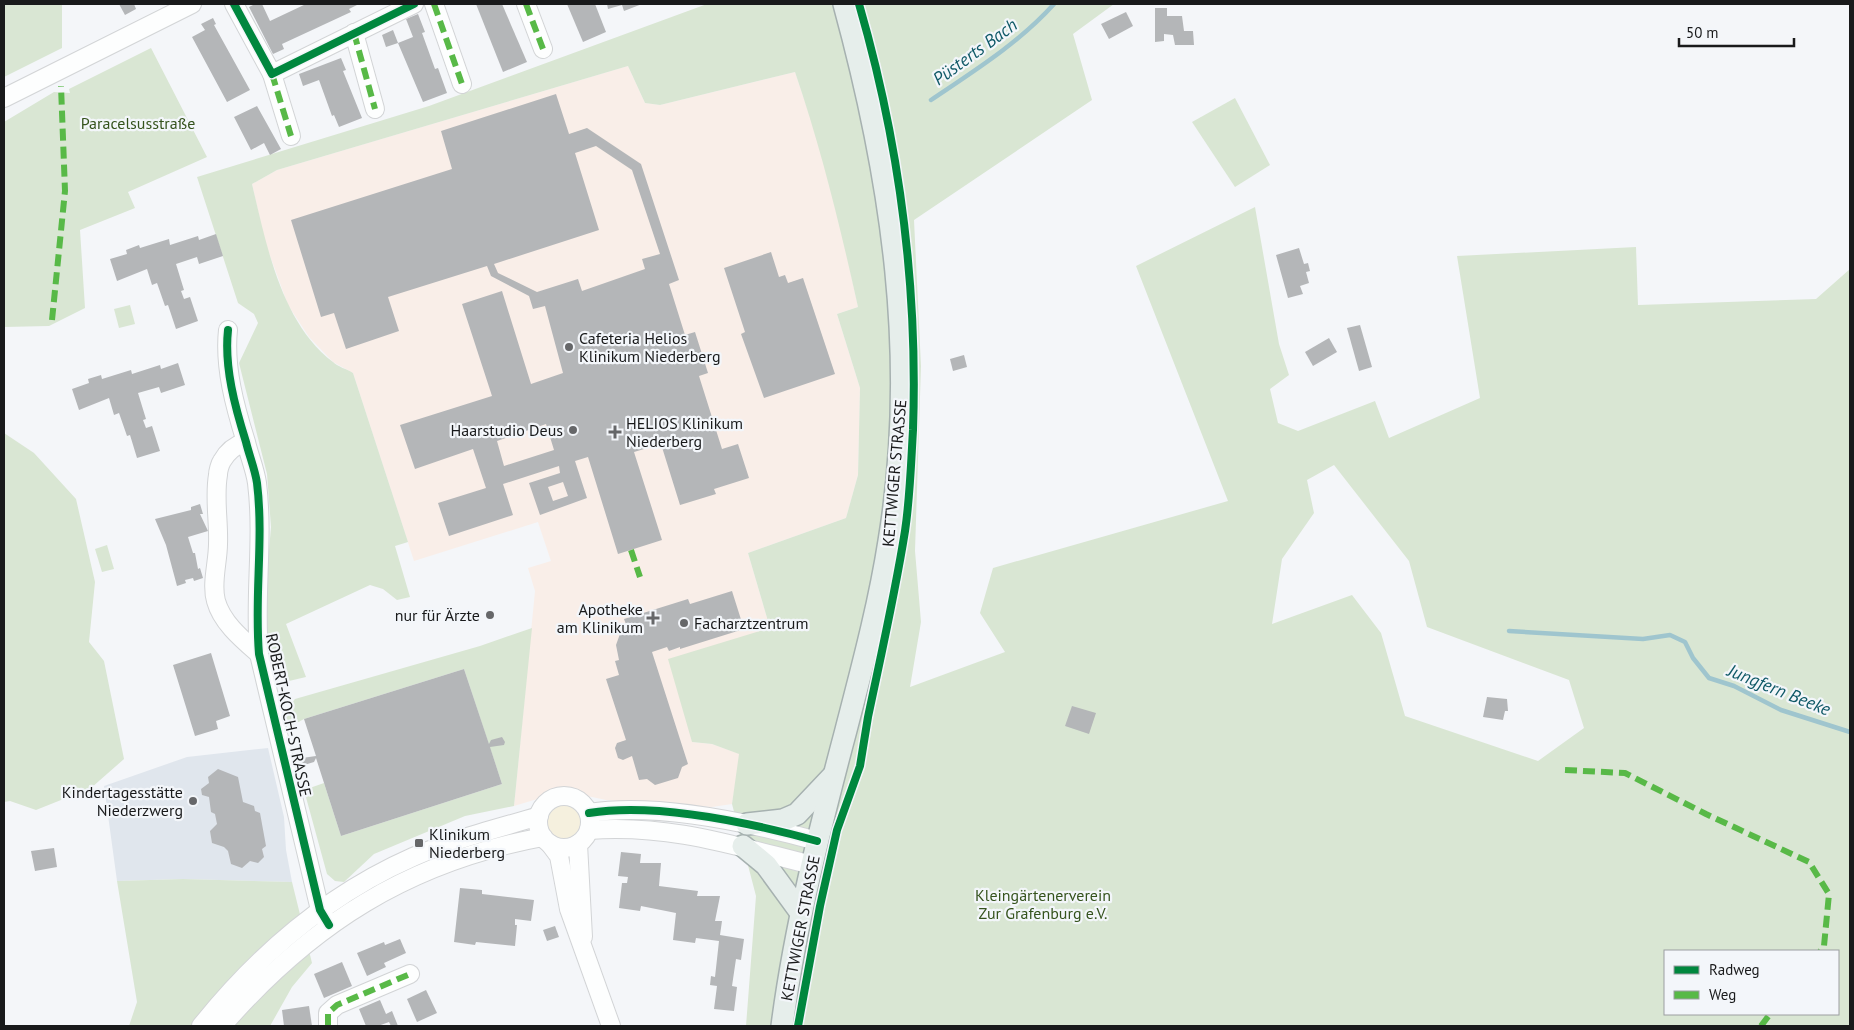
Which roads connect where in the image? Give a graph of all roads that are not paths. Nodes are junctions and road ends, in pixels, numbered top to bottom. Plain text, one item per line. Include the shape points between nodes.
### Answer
1 (192, 4) edge
2 (234, 4) edge
3 (414, 4) edge
4 (434, 4) edge
5 (526, 4) edge
6 (844, 4) edge
7 (354, 33) junction
8 (543, 49) dead end
9 (272, 74) junction
10 (462, 84) dead end
11 (4, 98) edge
12 (375, 109) dead end
13 (291, 136) dead end
14 (228, 330) dead end
15 (245, 442) junction
16 (259, 654) junction
17 (835, 772) junction
18 (539, 816) junction
19 (589, 822) junction
20 (747, 824) junction
21 (546, 840) junction
22 (817, 841) junction
23 (578, 844) junction
24 (743, 846) junction
25 (812, 865) junction
26 (801, 913) junction
27 (324, 918) junction
28 (583, 947) junction
29 (410, 974) dead end
30 (201, 1026) edge
31 (222, 1026) edge
32 (328, 1026) edge
33 (611, 1026) edge
34 (782, 1026) edge

1 - 11 street
2 - 9 street
3 - 7 street
4 - 10 street
5 - 8 street
6 - 17 main road, KETTWIGER STRASSE via 891,218 899,294 902,390 889,543
7 - 9 street
7 - 12 street
9 - 13 street
14 - 15 street, ROBERT-KOCH-STRASSE via 226,347 230,376
15 - 16 street, ROBERT-KOCH-STRASSE via 257,480 261,524 256,609
15 - 16 street, ROBERT-KOCH-STRASSE via 237,444 222,461 218,475 214,587 216,601 225,618 240,638
16 - 27 street, ROBERT-KOCH-STRASSE
17 - 20 main road via 797,814 783,820
17 - 22 main road, KETTWIGER STRASSE
18 - 19 street via 552,799 562,796 580,801
18 - 21 street via 539,827
18 - 27 street via 458,840 412,858 362,883
19 - 20 street via 612,811 681,814
19 - 23 street
19 - 24 street
20 - 22 street
21 - 23 street via 559,848
21 - 27 street via 498,845 422,872 364,902
21 - 28 street via 559,856 568,909
22 - 25 main road, KETTWIGER STRASSE
23 - 28 street
24 - 25 street
24 - 26 main road via 766,865
25 - 26 main road, KETTWIGER STRASSE
26 - 34 main road, KETTWIGER STRASSE
27 - 30 street via 247,974
27 - 31 street
28 - 33 street
29 - 32 street via 337,1005 328,1013

